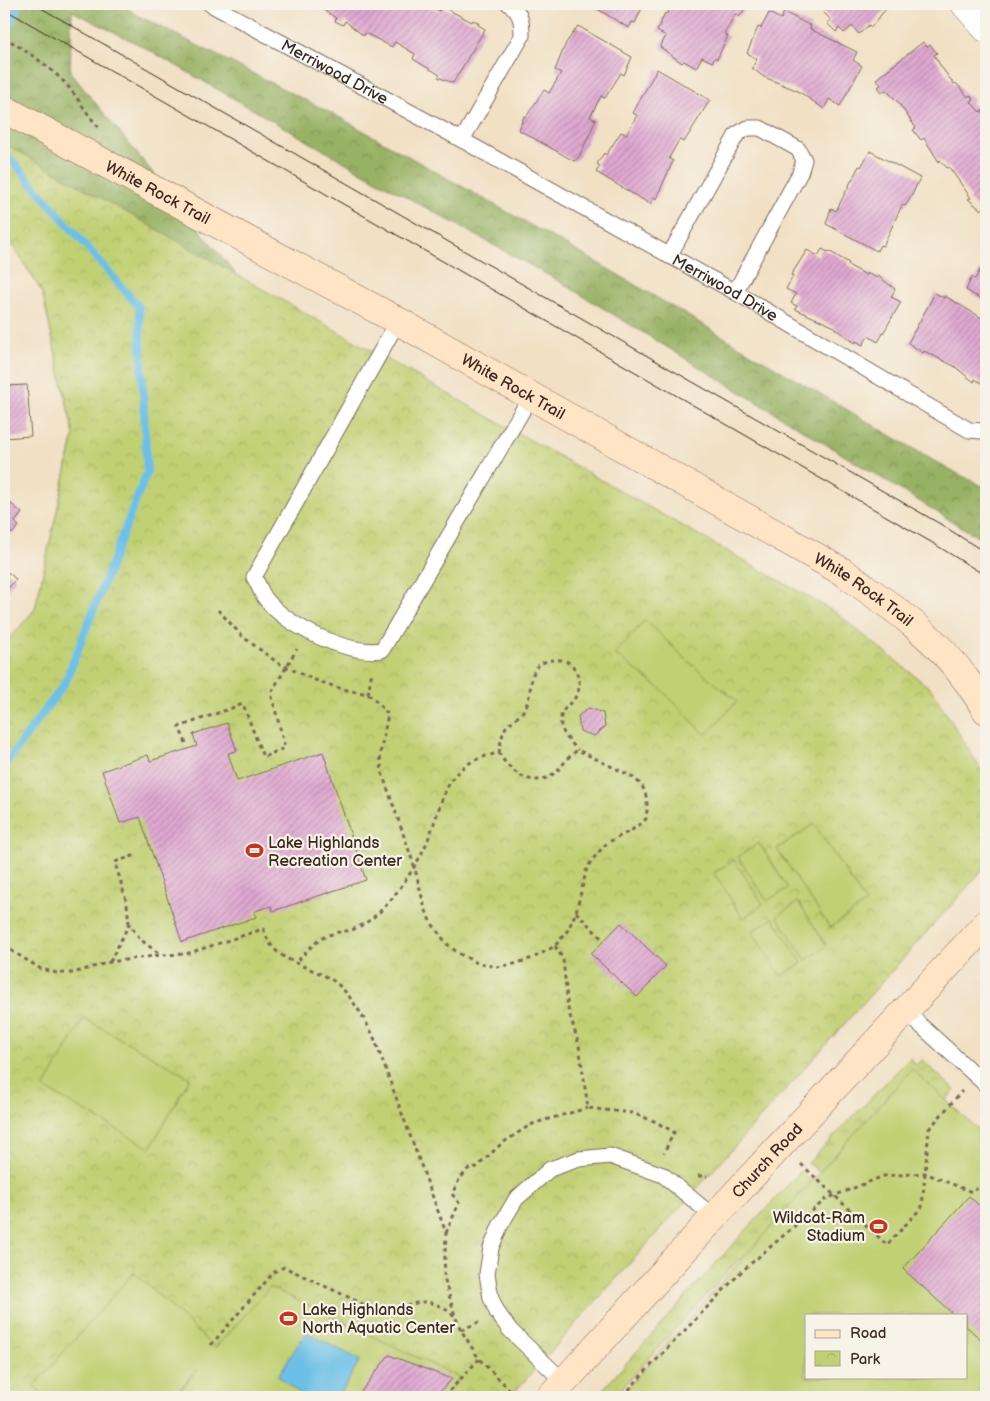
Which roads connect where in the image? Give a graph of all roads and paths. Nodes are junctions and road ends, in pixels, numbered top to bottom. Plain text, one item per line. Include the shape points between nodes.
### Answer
1 (210, 4) edge
2 (509, 4) edge
3 (965, 4) edge
4 (986, 28) edge
5 (4, 37) edge
6 (4, 109) edge
7 (91, 118) dead end
8 (462, 140) junction
9 (669, 256) junction
10 (736, 292) junction
11 (398, 321) junction
12 (531, 396) junction
13 (986, 429) edge
14 (218, 610) dead end
15 (307, 631) junction
16 (286, 668) junction
17 (986, 710) edge
18 (186, 743) dead end
19 (578, 750) junction
20 (498, 753) junction
21 (136, 854) dead end
22 (414, 865) junction
23 (576, 912) junction
24 (129, 924) junction
25 (986, 924) edge
26 (603, 940) dead end
27 (555, 946) junction
28 (4, 947) edge
29 (161, 955) junction
30 (110, 962) junction
31 (297, 962) junction
32 (905, 1011) junction
33 (982, 1080) edge
34 (588, 1108) junction
35 (671, 1159) dead end
36 (801, 1164) dead end
37 (925, 1174) junction
38 (695, 1176) dead end
39 (707, 1176) dead end
40 (986, 1183) edge
41 (834, 1196) junction
42 (714, 1217) junction
43 (446, 1233) junction
44 (455, 1316) junction
45 (211, 1345) dead end
46 (479, 1359) junction
47 (557, 1390) edge
48 (513, 1393) dead end
49 (444, 1397) edge
50 (629, 1397) edge

1 - 8 lane, Merriwood Drive
2 - 8 lane via 522,20 522,36
3 - 4 street
5 - 7 path via 48,68 66,85
6 - 11 street, White Rock Trail
8 - 9 lane, Merriwood Drive
9 - 10 lane, Merriwood Drive
9 - 10 lane via 737,134 748,128 760,128 798,149 804,160
10 - 13 lane, Merriwood Drive via 969,430
11 - 12 street, White Rock Trail
11 - 15 lane via 254,577 266,598 284,616
12 - 15 lane via 382,650 354,649
12 - 17 street, White Rock Trail via 843,572 896,609 945,654
14 - 16 path via 243,637
15 - 16 path
16 - 18 path via 271,693 285,748 263,757 243,704 179,728
16 - 22 path via 342,689 368,694 388,714 380,754 382,773
19 - 20 path via 569,755 554,774 544,779 528,779 515,774
19 - 20 path via 568,739 561,718 580,688 578,676 571,664 560,659 548,660 537,666 530,679 529,700 506,728
19 - 23 path via 626,772 644,787 648,804 646,819 607,843 587,868
20 - 22 path via 485,755 457,771 445,791 429,839
21 - 24 path via 115,862
22 - 27 path via 430,921 458,953 475,962 496,966 533,958
22 - 31 path via 378,914 354,929 331,934 312,945
23 - 26 path
23 - 27 path via 568,930
24 - 29 path via 141,940
24 - 30 path
25 - 32 street, Church Road
27 - 34 path via 563,959 568,1009 579,1045
28 - 30 path via 41,969 57,973 73,973
29 - 30 path
29 - 31 path via 186,954 263,929 272,946 283,957
31 - 43 path via 334,982 348,995 370,1028
32 - 33 lane
32 - 42 street, Church Road
33 - 37 path via 929,1129
34 - 35 path via 632,1113 674,1132 663,1153
34 - 43 path via 530,1125 501,1144 477,1167 468,1169 452,1194 458,1203
36 - 41 path
37 - 40 path via 972,1192
37 - 41 path via 884,1176
37 - 41 path via 922,1206 887,1245
38 - 39 path
41 - 50 path via 826,1199 741,1272 641,1376 627,1392
42 - 47 street, Church Road
42 - 47 lane via 663,1175 610,1156 579,1159 550,1169 516,1199 491,1248 487,1274 491,1298 497,1312
43 - 44 path via 444,1277
44 - 45 path via 444,1307 426,1302 376,1310 284,1267 274,1272
44 - 46 path
46 - 48 path
46 - 49 path

